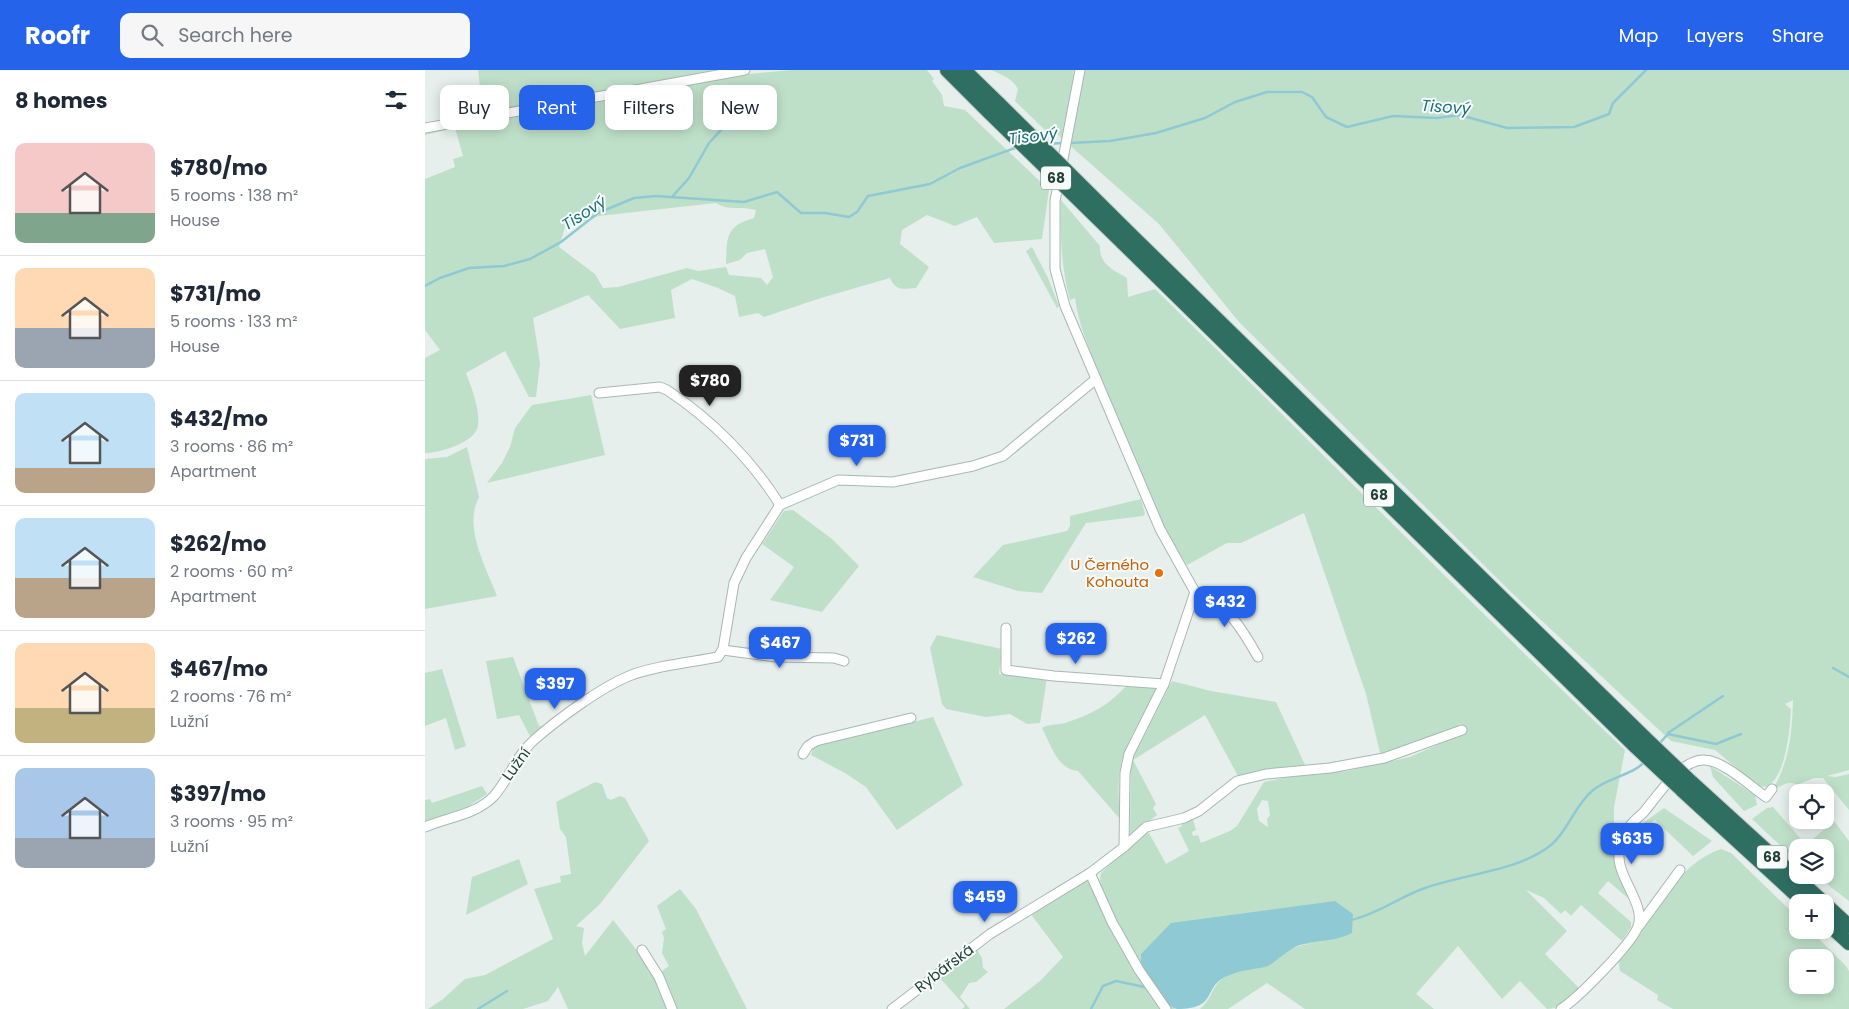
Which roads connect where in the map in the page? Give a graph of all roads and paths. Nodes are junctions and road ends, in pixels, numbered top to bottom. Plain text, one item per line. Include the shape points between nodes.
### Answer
1 (745, 70) edge
2 (947, 70) edge
3 (964, 70) edge
4 (1080, 70) edge
5 (995, 109) junction
6 (425, 128) edge
7 (1096, 380) junction
8 (599, 393) dead end
9 (780, 505) junction
10 (1195, 592) junction
11 (1005, 628) dead end
12 (721, 654) junction
13 (1258, 657) dead end
14 (844, 661) dead end
15 (1164, 684) junction
16 (911, 718) dead end
17 (1462, 730) dead end
18 (803, 754) dead end
19 (1687, 786) junction
20 (1772, 789) dead end
21 (425, 827) edge
22 (1124, 847) junction
23 (1680, 870) dead end
24 (1090, 873) junction
25 (1796, 894) edge
26 (1812, 894) edge
27 (1834, 913) edge
28 (1639, 926) junction
29 (1849, 926) edge
30 (1834, 929) edge
31 (1849, 942) edge
32 (642, 950) dead end
33 (1163, 1007) edge
34 (672, 1009) edge
35 (892, 1009) edge
36 (1561, 1009) edge

1 - 6 street
2 - 5 highway, 68
3 - 5 highway, 68
4 - 7 street via 1055,202 1055,269 1065,306
5 - 19 highway, 68, bridge
7 - 9 street via 1003,456 893,482 838,480
7 - 10 street via 1159,529
8 - 9 street via 660,387 667,390 717,430 751,466
9 - 12 street via 734,583
10 - 13 street via 1209,595 1238,624
10 - 15 street
11 - 15 street via 1006,670
12 - 14 street, Lužní
12 - 21 street, Lužní via 630,675 609,685 523,751 494,796 483,805
15 - 22 street via 1129,754 1125,773
16 - 18 street via 816,741
17 - 22 street, Rybářská via 1384,758 1237,781 1199,811 1146,827
19 - 25 highway, 68
19 - 26 highway, 68
20 - 28 street via 1766,797 1717,763 1707,760 1697,760 1678,773 1630,824 1623,839 1619,855 1622,873 1639,912
22 - 24 street, Rybářská
23 - 28 street
24 - 33 street via 1112,922
24 - 35 street, Rybářská via 990,934
27 - 29 highway, 68
28 - 36 street via 1611,962
30 - 31 highway
32 - 34 street via 659,977

